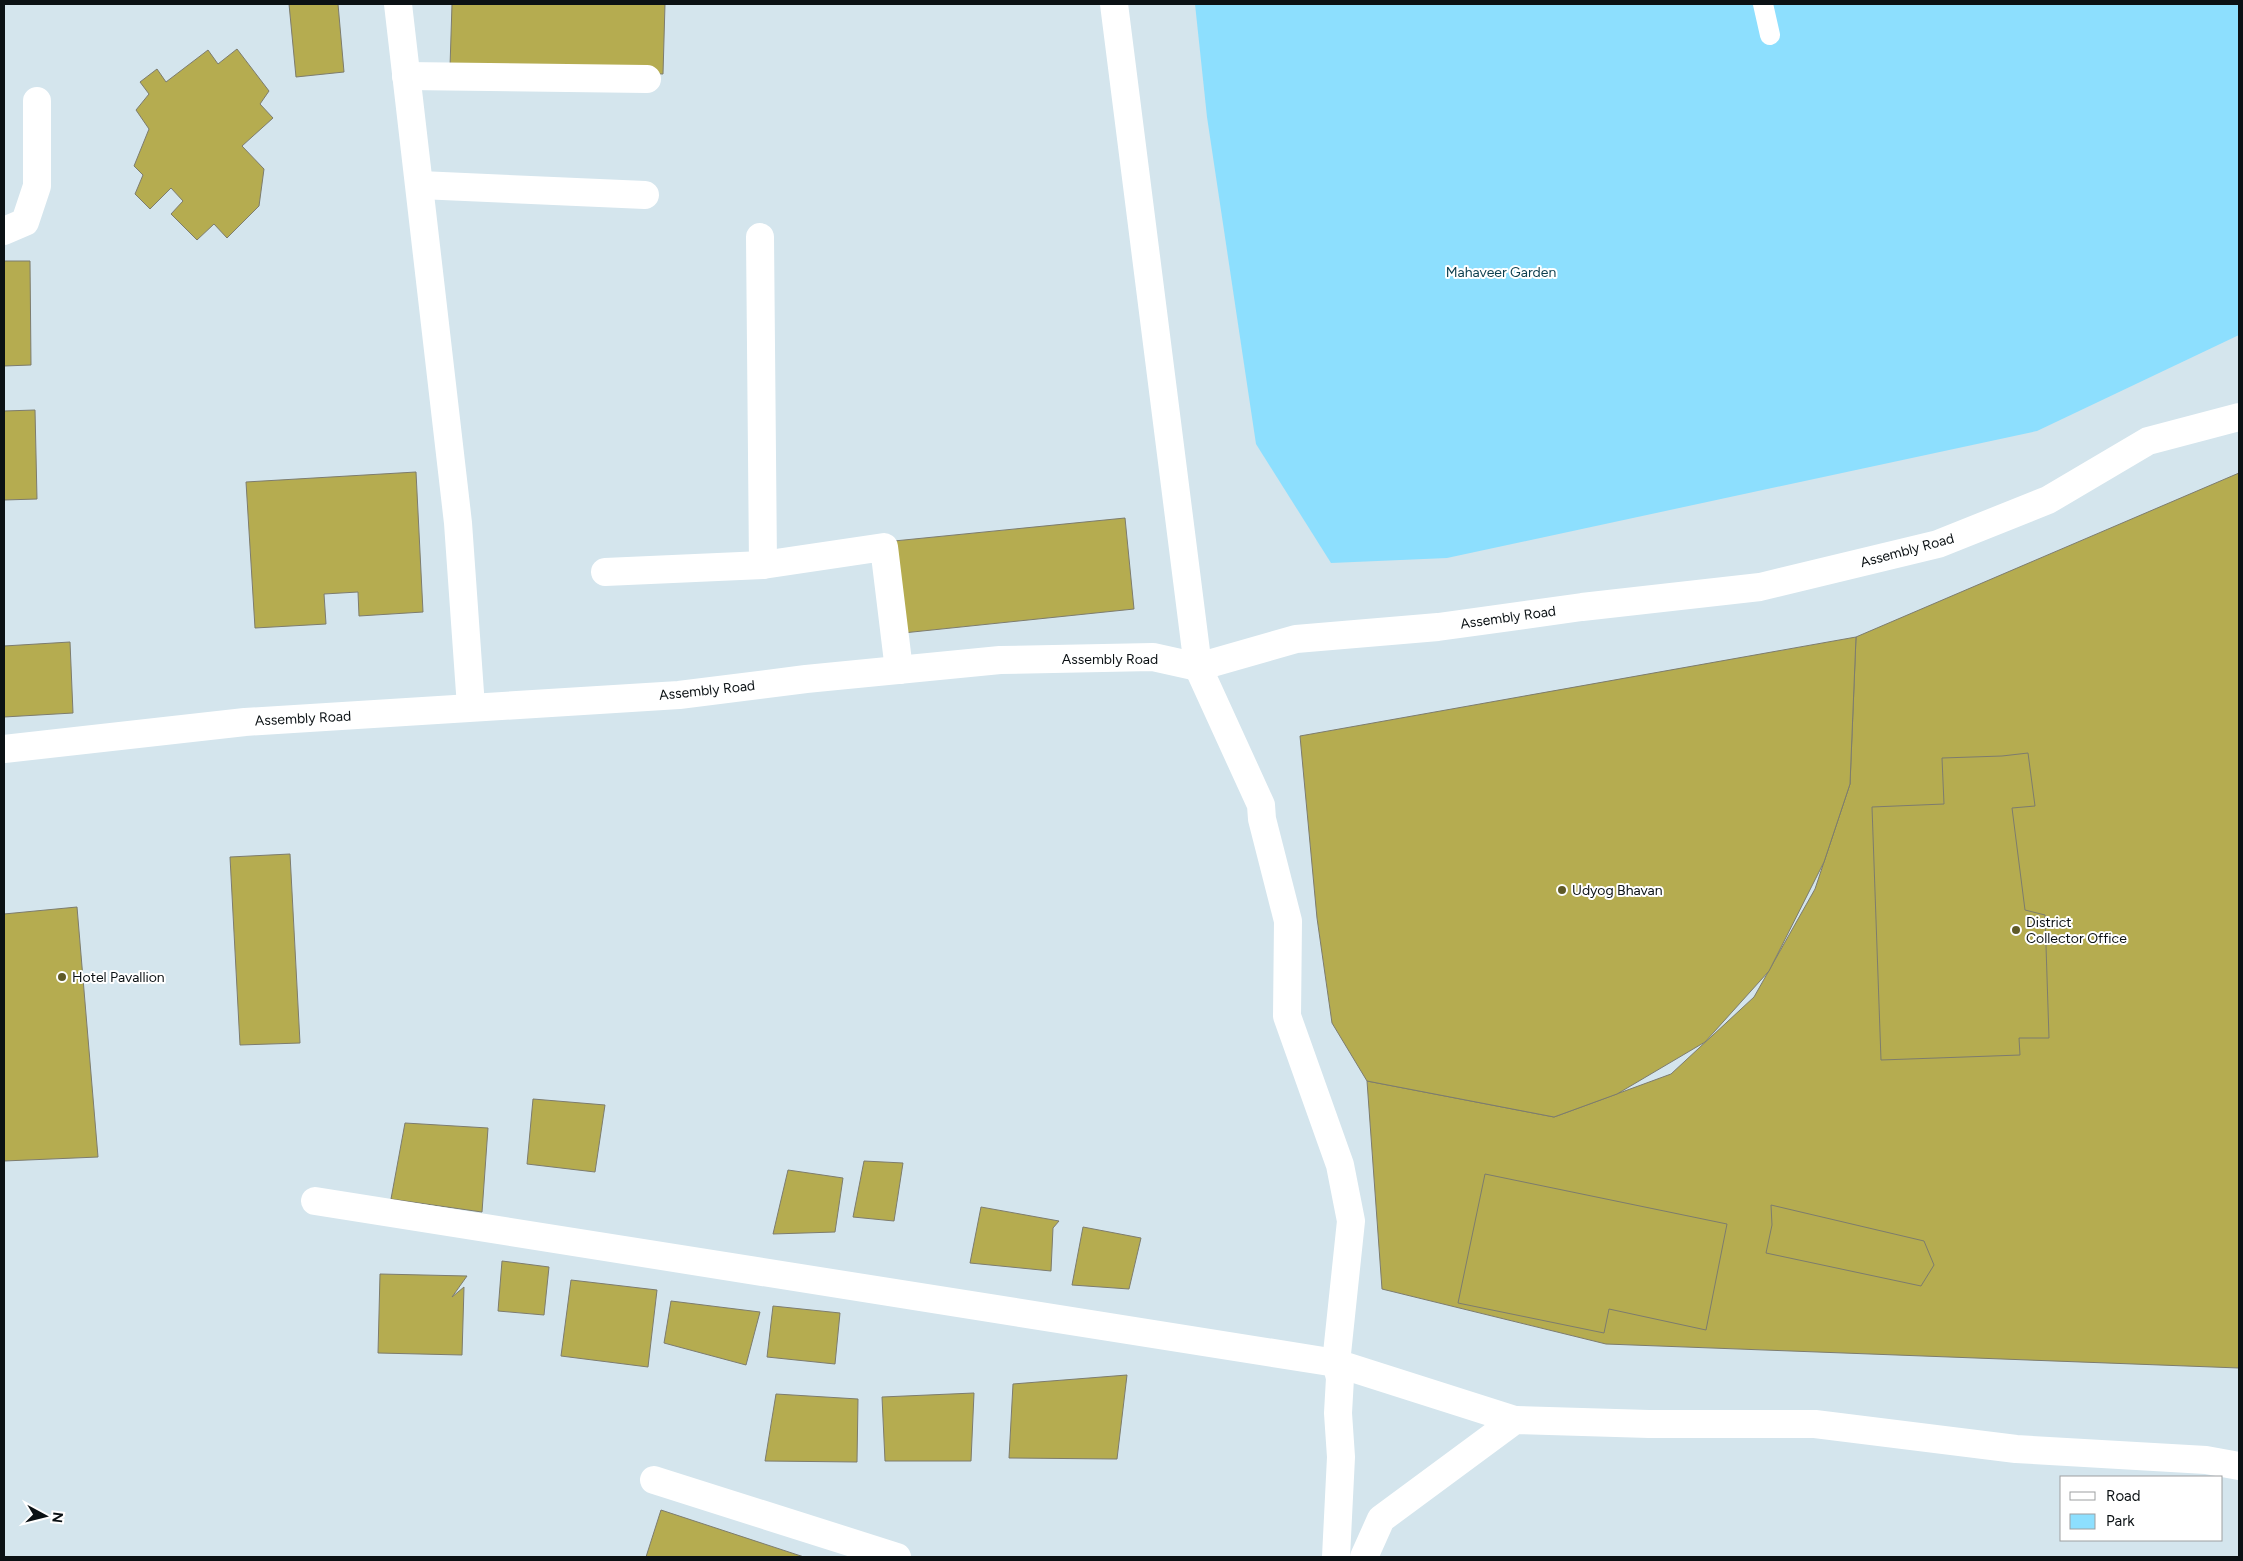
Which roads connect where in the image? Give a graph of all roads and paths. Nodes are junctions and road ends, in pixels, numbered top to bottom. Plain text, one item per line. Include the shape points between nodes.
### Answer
1 (398, 4) edge
2 (1114, 4) edge
3 (1763, 4) edge
4 (1770, 35) dead end
5 (406, 76) junction
6 (647, 79) dead end
7 (36, 100) dead end
8 (420, 185) junction
9 (645, 195) dead end
10 (4, 231) edge
11 (760, 237) dead end
12 (2239, 417) edge
13 (763, 566) junction
14 (605, 572) dead end
15 (1198, 668) junction
16 (899, 670) junction
17 (471, 707) junction
18 (4, 748) edge
19 (315, 1201) dead end
20 (1336, 1363) junction
21 (1515, 1420) junction
22 (2239, 1466) edge
23 (654, 1480) dead end
24 (897, 1557) edge
25 (1336, 1557) edge
26 (1364, 1557) edge

1 - 5 street
2 - 15 street
3 - 4 lane
5 - 6 street
5 - 8 street
7 - 10 street via 37,186 25,222
8 - 9 street
8 - 17 street via 458,523
11 - 13 street
12 - 15 street, Assembly Road via 2148,441 2048,500 1938,544 1760,587 1438,627 1296,639
13 - 14 street
13 - 16 street via 884,547
15 - 16 street, Assembly Road via 1154,657 1000,660
15 - 20 street via 1261,805 1288,920 1287,1016 1344,1184 1351,1221
16 - 17 street, Assembly Road via 679,695
17 - 18 street, Assembly Road via 245,722
19 - 20 street
20 - 21 street
20 - 25 street via 1340,1378 1341,1457
21 - 22 street via 1815,1424 2016,1449 2206,1460
21 - 26 street via 1382,1519
23 - 24 street

